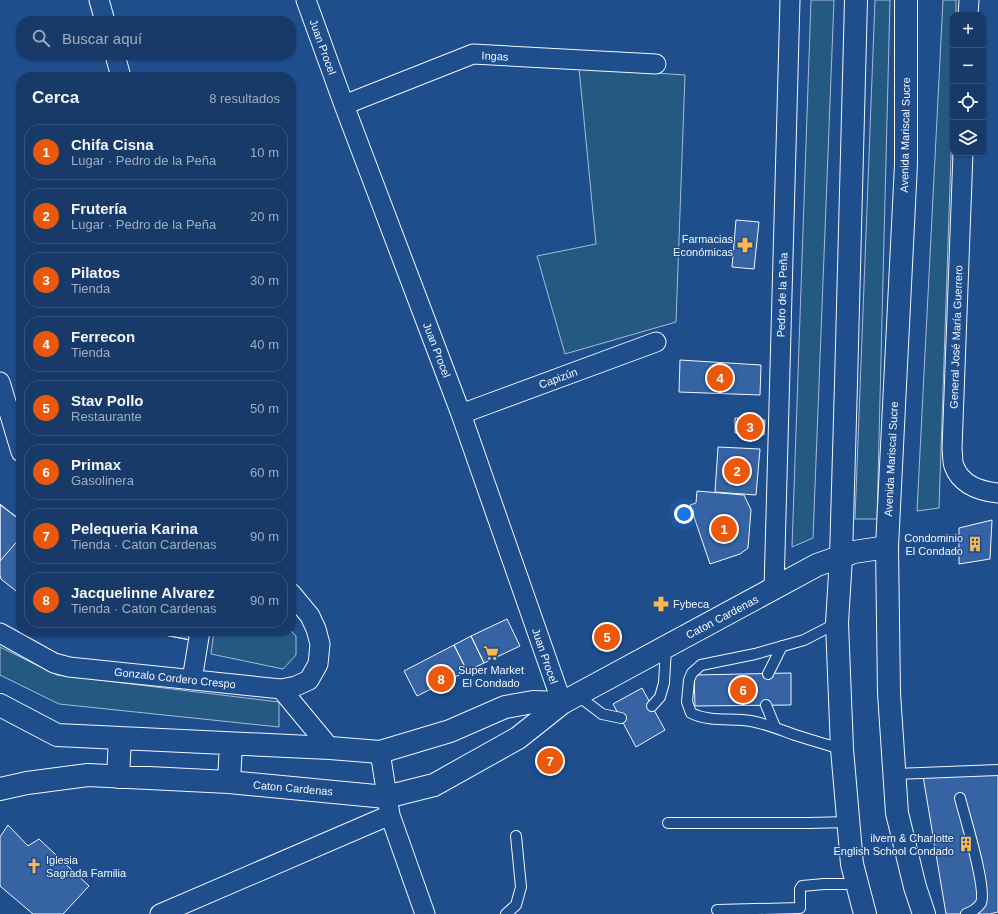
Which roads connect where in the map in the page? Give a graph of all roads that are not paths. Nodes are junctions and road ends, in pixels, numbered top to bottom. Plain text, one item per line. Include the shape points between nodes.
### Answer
1 (99, 0) edge
2 (306, 0) edge
3 (790, 0) edge
4 (856, 0) edge
5 (906, 0) edge
6 (969, 0) edge
7 (968, 12) edge
8 (104, 16) edge
9 (116, 60) edge
10 (656, 64) dead end
11 (120, 72) edge
12 (344, 105) junction
13 (963, 156) edge
14 (656, 342) dead end
15 (0, 382) edge
16 (461, 414) junction
17 (16, 435) edge
18 (998, 492) edge
19 (887, 547) junction
20 (841, 557) junction
21 (774, 589) junction
22 (296, 600) edge
23 (837, 623) junction
24 (0, 633) edge
25 (199, 636) edge
26 (782, 646) junction
27 (666, 647) junction
28 (768, 674) dead end
29 (192, 680) junction
30 (281, 689) junction
31 (569, 699) junction
32 (0, 705) edge
33 (766, 705) dead end
34 (652, 706) dead end
35 (621, 718) dead end
36 (775, 727) junction
37 (120, 738) junction
38 (231, 744) junction
39 (330, 748) junction
40 (842, 749) junction
41 (380, 752) junction
42 (998, 770) edge
43 (895, 774) junction
44 (118, 777) junction
45 (229, 782) junction
46 (0, 789) edge
47 (960, 798) dead end
48 (388, 806) junction
49 (849, 822) junction
50 (668, 823) dead end
51 (516, 836) dead end
52 (857, 884) junction
53 (717, 910) dead end
54 (160, 914) edge
55 (425, 914) edge
56 (506, 914) edge
57 (865, 914) edge
58 (924, 914) edge
59 (966, 914) edge

1 - 8 street
2 - 12 street, Juan Procel
3 - 21 street, Pedro de la Peña
4 - 20 main road
5 - 19 main road, Avenida Mariscal Sucre via 906,164
6 - 7 street
9 - 11 street
10 - 12 street, Ingas via 473,54
12 - 16 street, Juan Procel
13 - 18 street, General José María Guerrero via 952,449 954,465 962,479 974,488
14 - 16 street, Capizún
15 - 17 street
16 - 31 street, Juan Procel
19 - 20 main road, Caton Cardenas via 854,552
19 - 43 main road, Avenida Mariscal Sucre via 889,692
20 - 21 main road, Caton Cardenas via 817,565
20 - 23 main road
21 - 27 main road, Caton Cardenas
22 - 30 street via 310,616 316,629 320,644 318,664 309,680
23 - 26 lane via 804,640
23 - 40 main road
24 - 29 street, Gonzalo Cordero Crespo via 54,663 69,667
25 - 29 street
26 - 28 lane
26 - 36 lane via 701,665 692,672 687,694 689,709 697,716 752,721
27 - 31 main road, Caton Cardenas
27 - 34 lane via 664,683 660,697
29 - 30 street, Gonzalo Cordero Crespo
30 - 39 street
31 - 35 lane via 602,714
31 - 41 main road via 505,707 450,731
31 - 48 main road, Caton Cardenas via 518,738 434,785
32 - 37 main road via 57,735
33 - 36 lane
36 - 40 lane
37 - 38 main road
37 - 44 main road
38 - 39 main road
38 - 45 main road
39 - 41 main road
40 - 49 main road
41 - 48 street
42 - 43 lane
43 - 58 main road, Avenida Mariscal Sucre via 898,813
44 - 45 main road, Caton Cardenas
44 - 46 main road, Caton Cardenas via 85,776
45 - 48 main road, Caton Cardenas
47 - 59 lane via 979,871 982,895 980,904
48 - 54 street, Caton Cardenas
48 - 55 street
49 - 50 lane
49 - 52 main road via 852,864
51 - 56 lane via 521,887 516,905
52 - 53 lane via 802,886 800,908
52 - 57 main road

